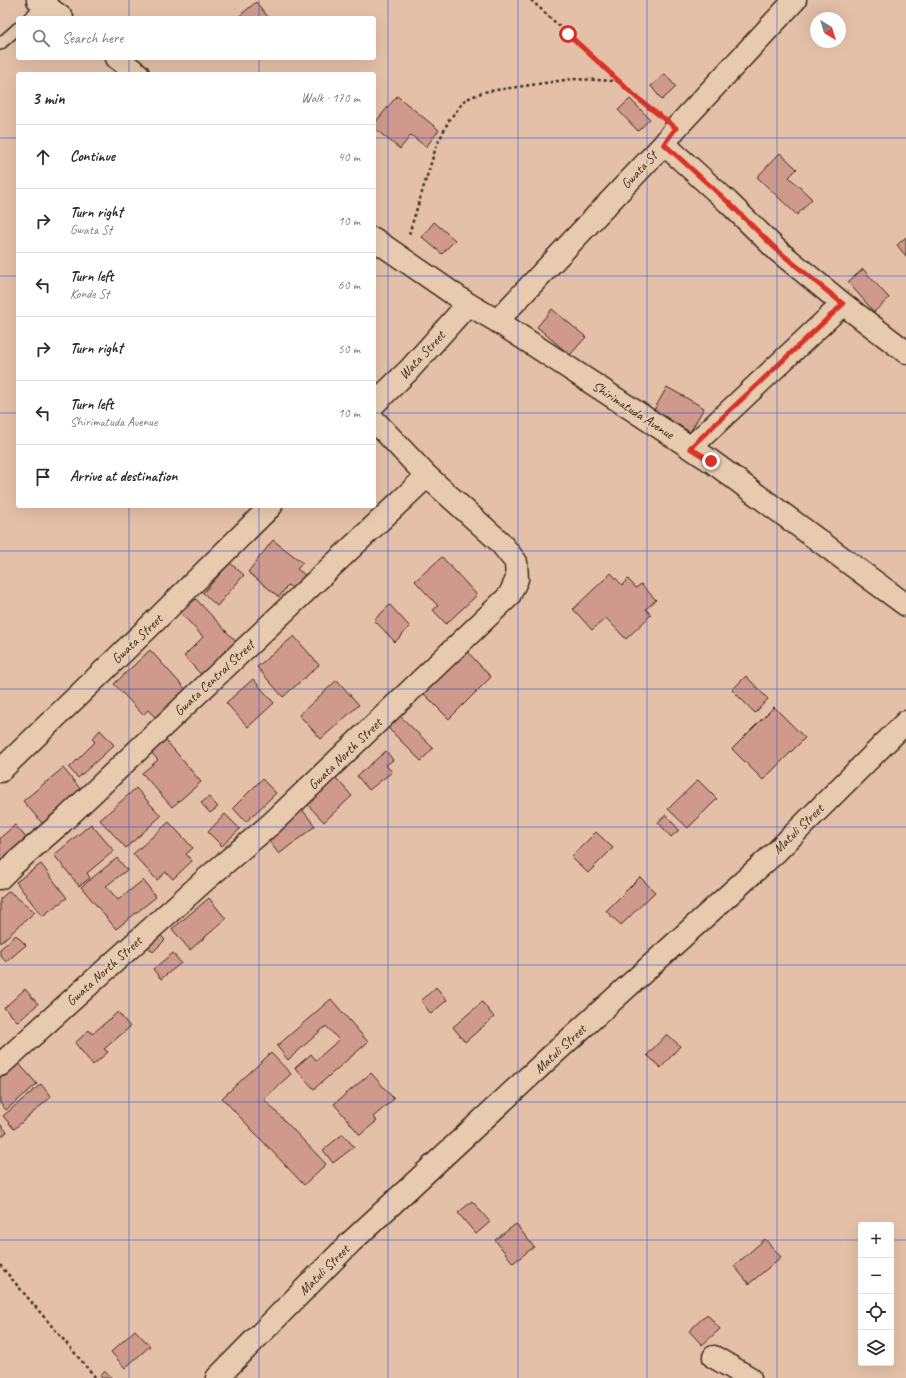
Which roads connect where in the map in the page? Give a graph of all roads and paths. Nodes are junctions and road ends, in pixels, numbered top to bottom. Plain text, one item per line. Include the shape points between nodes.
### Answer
1 (531, 0) edge
2 (795, 0) edge
3 (37, 8) edge
4 (57, 16) edge
5 (16, 30) edge
6 (0, 44) edge
7 (119, 60) edge
8 (135, 72) edge
9 (618, 81) junction
10 (670, 136) junction
11 (376, 240) edge
12 (401, 258) junction
13 (468, 304) junction
14 (843, 304) junction
15 (497, 321) junction
16 (906, 352) edge
17 (376, 402) edge
18 (376, 422) edge
19 (690, 448) junction
20 (428, 476) junction
21 (269, 508) edge
22 (906, 605) edge
23 (906, 722) edge
24 (0, 771) edge
25 (0, 878) edge
26 (0, 1065) edge
27 (0, 1265) edge
28 (714, 1357) dead end
29 (96, 1378) edge
30 (216, 1378) edge
31 (750, 1378) edge

1 - 9 path
2 - 10 street, Gwata St
3 - 4 street
5 - 6 lane
7 - 8 street
9 - 10 path via 636,97
9 - 12 path via 572,79 483,92 465,100 449,120 436,147
10 - 14 street via 728,202 777,250
10 - 15 street, Gwata St
11 - 12 street, Shirimatuda Avenue
12 - 13 street, Shirimatuda Avenue
13 - 15 street, Shirimatuda Avenue
13 - 17 street, Wata Street via 410,370
14 - 16 street
14 - 19 street
15 - 19 street, Shirimatuda Avenue
18 - 20 street, Gwata North Street
19 - 22 street, Shirimatuda Avenue
20 - 25 street, Gwata Central Street
20 - 26 street, Gwata North Street via 499,541 516,562 516,579 509,596 272,823
21 - 24 street, Gwata Street
23 - 30 street, Matuli Street via 777,851 351,1242
27 - 29 path
28 - 31 street

